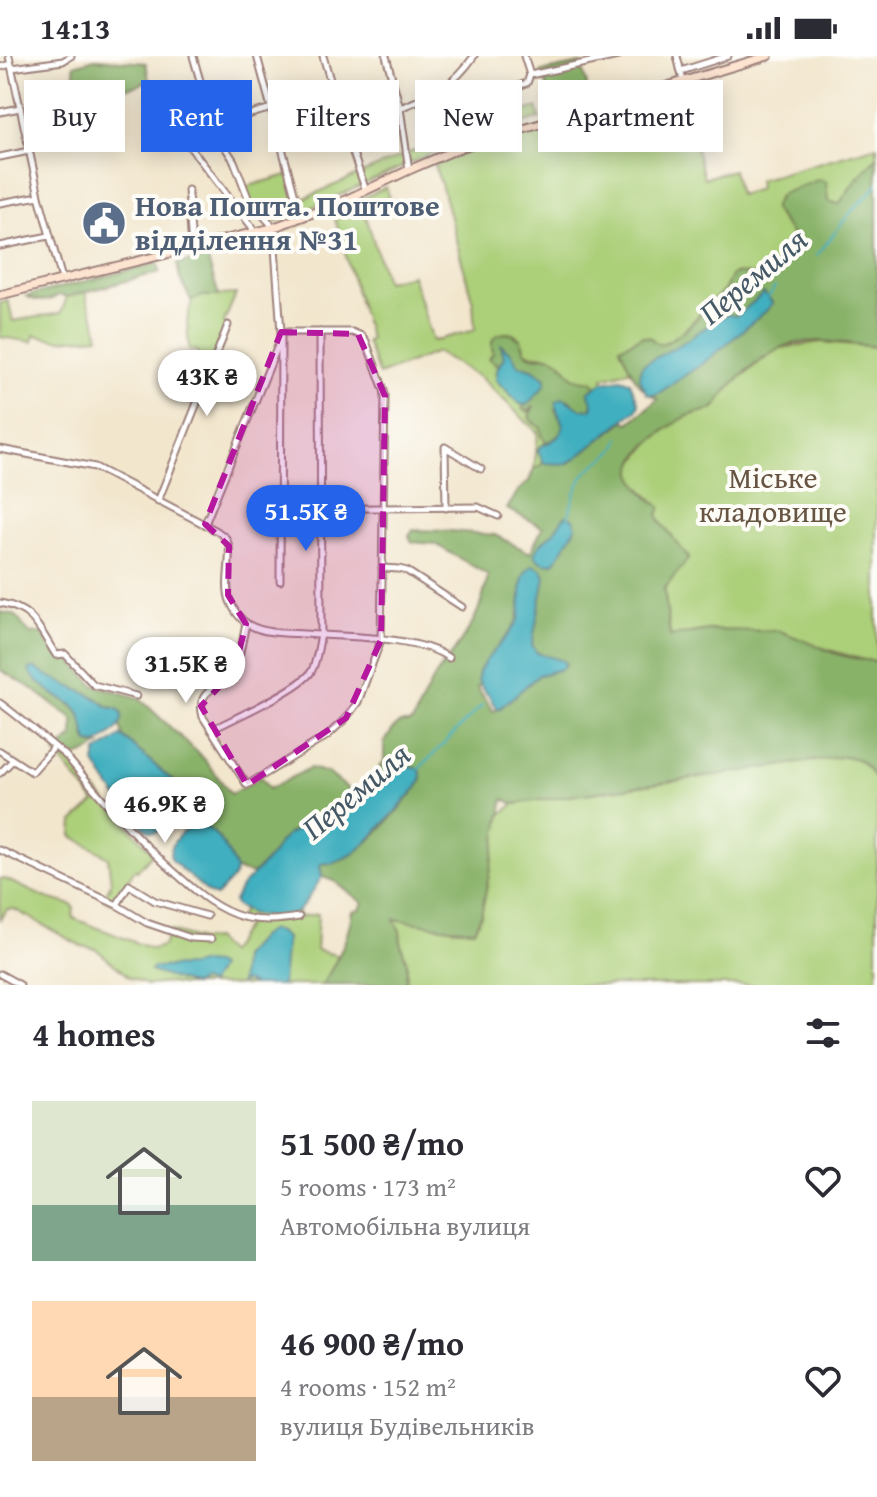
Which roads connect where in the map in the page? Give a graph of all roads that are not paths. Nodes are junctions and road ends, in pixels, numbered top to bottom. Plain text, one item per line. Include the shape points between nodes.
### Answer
1 (9, 56) edge
2 (71, 56) edge
3 (193, 56) edge
4 (257, 56) edge
5 (323, 56) edge
6 (386, 56) edge
7 (474, 56) edge
8 (524, 56) edge
9 (618, 56) edge
10 (677, 56) edge
11 (728, 56) edge
12 (768, 56) edge
13 (12, 66) junction
14 (0, 67) edge
15 (681, 71) junction
16 (530, 75) junction
17 (200, 80) edge
18 (330, 80) edge
19 (453, 80) edge
20 (683, 80) edge
21 (686, 80) edge
22 (522, 85) edge
23 (268, 94) edge
24 (415, 102) edge
25 (20, 108) junction
26 (400, 108) junction
27 (0, 112) edge
28 (538, 125) edge
29 (24, 127) edge
30 (24, 152) edge
31 (29, 152) edge
32 (194, 152) edge
33 (228, 152) edge
34 (284, 152) edge
35 (353, 152) edge
36 (0, 157) edge
37 (409, 170) junction
38 (188, 190) dead end
39 (366, 191) junction
40 (39, 196) junction
41 (0, 203) edge
42 (302, 218) junction
43 (272, 228) junction
44 (253, 233) junction
45 (49, 236) junction
46 (0, 246) edge
47 (192, 249) junction
48 (62, 280) junction
49 (0, 295) edge
50 (228, 325) dead end
51 (320, 332) junction
52 (281, 335) junction
53 (0, 449) edge
54 (481, 469) dead end
55 (158, 501) junction
56 (384, 508) junction
57 (446, 508) junction
58 (280, 509) junction
59 (321, 509) junction
60 (498, 516) dead end
61 (205, 524) junction
62 (382, 568) junction
63 (280, 581) dead end
64 (0, 603) edge
65 (462, 607) dead end
66 (246, 623) junction
67 (321, 635) junction
68 (381, 640) junction
69 (449, 658) dead end
70 (136, 696) dead end
71 (0, 703) edge
72 (211, 730) junction
73 (54, 747) junction
74 (0, 751) edge
75 (13, 760) junction
76 (0, 773) edge
77 (0, 850) edge
78 (117, 905) junction
79 (207, 916) dead end
80 (299, 917) dead end
81 (211, 939) dead end
82 (0, 974) edge
83 (20, 985) edge

1 - 13 street
2 - 13 street
3 - 17 street
4 - 23 street
5 - 18 street
6 - 26 street
7 - 19 street
8 - 16 street
9 - 16 street
10 - 15 street
11 - 15 street
12 - 21 main road
13 - 14 street
13 - 25 street
15 - 20 street
16 - 22 street
24 - 26 street
25 - 27 street
25 - 29 street
26 - 37 street
28 - 37 main road
30 - 36 street
31 - 40 street
32 - 44 street
33 - 43 street via 249,200
34 - 42 street
35 - 39 street
37 - 39 main road
38 - 47 street
39 - 42 main road
40 - 41 street
40 - 45 street
42 - 43 main road
43 - 44 main road
43 - 52 street
44 - 47 main road
45 - 46 street
45 - 48 street
47 - 48 main road
48 - 49 main road
50 - 55 street
51 - 52 street
51 - 56 street via 358,334 371,352 385,396
51 - 59 street
52 - 58 street
52 - 61 street
53 - 55 street via 95,467
54 - 57 street via 445,447
55 - 61 street
56 - 57 street
56 - 59 street
56 - 62 street
57 - 60 street via 478,507
58 - 59 street
58 - 63 street
59 - 67 street
61 - 66 street via 223,535 229,546 228,595
62 - 65 street via 407,571
62 - 68 street
64 - 70 street via 23,609 56,655 65,654 94,685
66 - 67 street via 274,632
66 - 72 street via 234,671 202,700
67 - 68 street
67 - 72 street via 307,677
68 - 69 street via 425,647
68 - 72 street via 358,702 346,718 327,736 247,785
71 - 73 street
73 - 75 street via 32,772
73 - 80 street via 139,840 212,903 253,919
74 - 75 street
75 - 76 street
77 - 78 street
78 - 79 street via 129,885 155,901
78 - 81 street via 147,923
82 - 83 street

